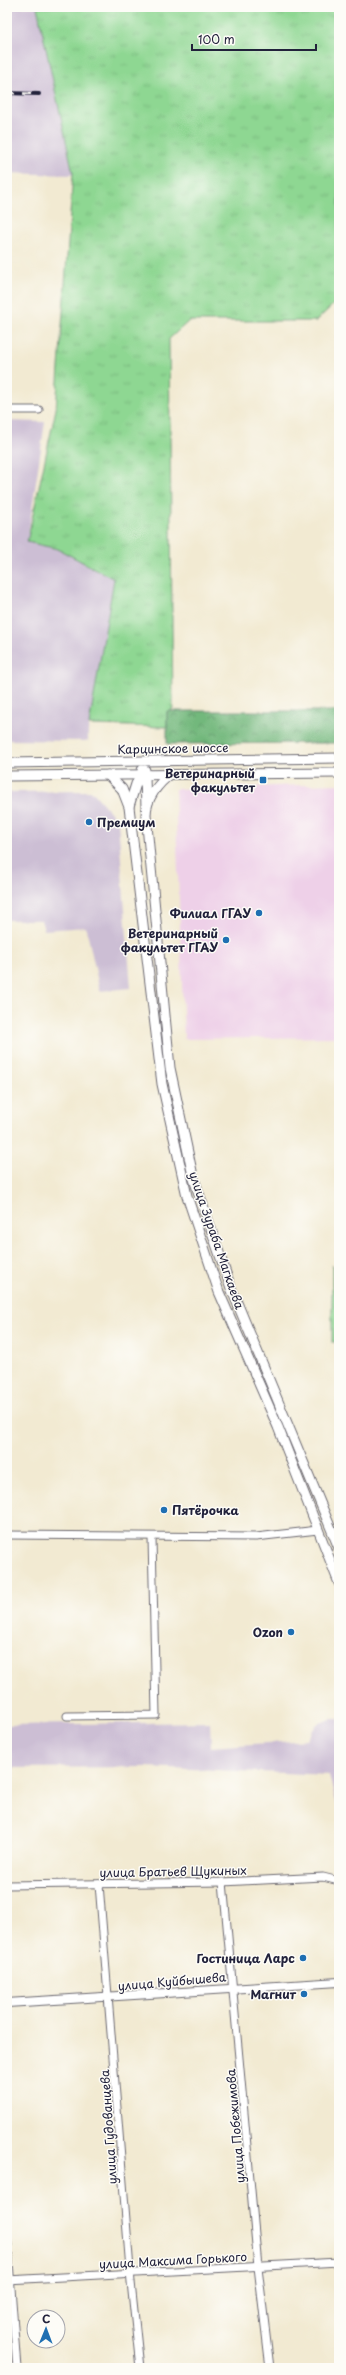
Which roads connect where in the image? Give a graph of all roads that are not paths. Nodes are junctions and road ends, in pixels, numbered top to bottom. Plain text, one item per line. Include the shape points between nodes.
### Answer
1 (7, 410) edge
2 (39, 410) dead end
3 (339, 758) edge
4 (128, 761) junction
5 (162, 761) junction
6 (7, 763) edge
7 (339, 773) edge
8 (143, 774) junction
9 (171, 774) junction
10 (108, 775) junction
11 (7, 776) edge
12 (129, 807) junction
13 (146, 808) junction
14 (231, 1288) junction
15 (219, 1292) junction
16 (318, 1530) junction
17 (7, 1535) edge
18 (152, 1538) junction
19 (339, 1548) edge
20 (339, 1583) edge
21 (67, 1716) dead end
22 (223, 1882) junction
23 (339, 1882) edge
24 (99, 1884) junction
25 (7, 1886) edge
26 (339, 1982) edge
27 (233, 1988) junction
28 (108, 1998) junction
29 (7, 2003) edge
30 (7, 2234) edge
31 (339, 2262) edge
32 (258, 2268) junction
33 (130, 2273) junction
34 (9, 2280) edge
35 (17, 2368) edge
36 (140, 2368) edge
37 (270, 2368) edge

1 - 2 street
3 - 5 main road, Карцинское шоссе
4 - 5 main road, Карцинское шоссе
4 - 6 main road, Карцинское шоссе
4 - 8 main road
5 - 8 main road via 152,764
7 - 9 main road
8 - 9 main road
8 - 10 main road
8 - 12 main road via 130,798
8 - 13 main road, улица Зураба Магкаева
9 - 13 main road via 159,784
10 - 11 main road
10 - 12 main road, улица Зураба Магкаева via 122,789
12 - 15 main road, улица Зураба Магкаева via 162,1084 187,1196
13 - 14 main road, улица Зураба Магкаева via 170,1068 193,1176
14 - 15 street
14 - 19 main road, улица Зураба Магкаева
15 - 16 main road, улица Зураба Магкаева via 278,1427
16 - 18 street via 256,1538
16 - 20 main road, улица Зураба Магкаева
17 - 18 street
18 - 21 street via 156,1715
22 - 23 street, улица Братьев Щукиных via 323,1877
22 - 24 street, улица Братьев Щукиных
22 - 27 street, улица Побежимова
24 - 25 street, улица Братьев Щукиных
24 - 28 street, улица Гудованцева
26 - 27 street, улица Куйбышева
27 - 28 street, улица Куйбышева
27 - 32 street, улица Побежимова
28 - 29 street, улица Куйбышева
28 - 33 street, улица Гудованцева
30 - 34 street
31 - 32 street, улица Максима Горького
32 - 33 street, улица Максима Горького
32 - 37 street, улица Побежимова
33 - 34 street, улица Максима Горького
33 - 36 street, улица Гудованцева
34 - 35 street

